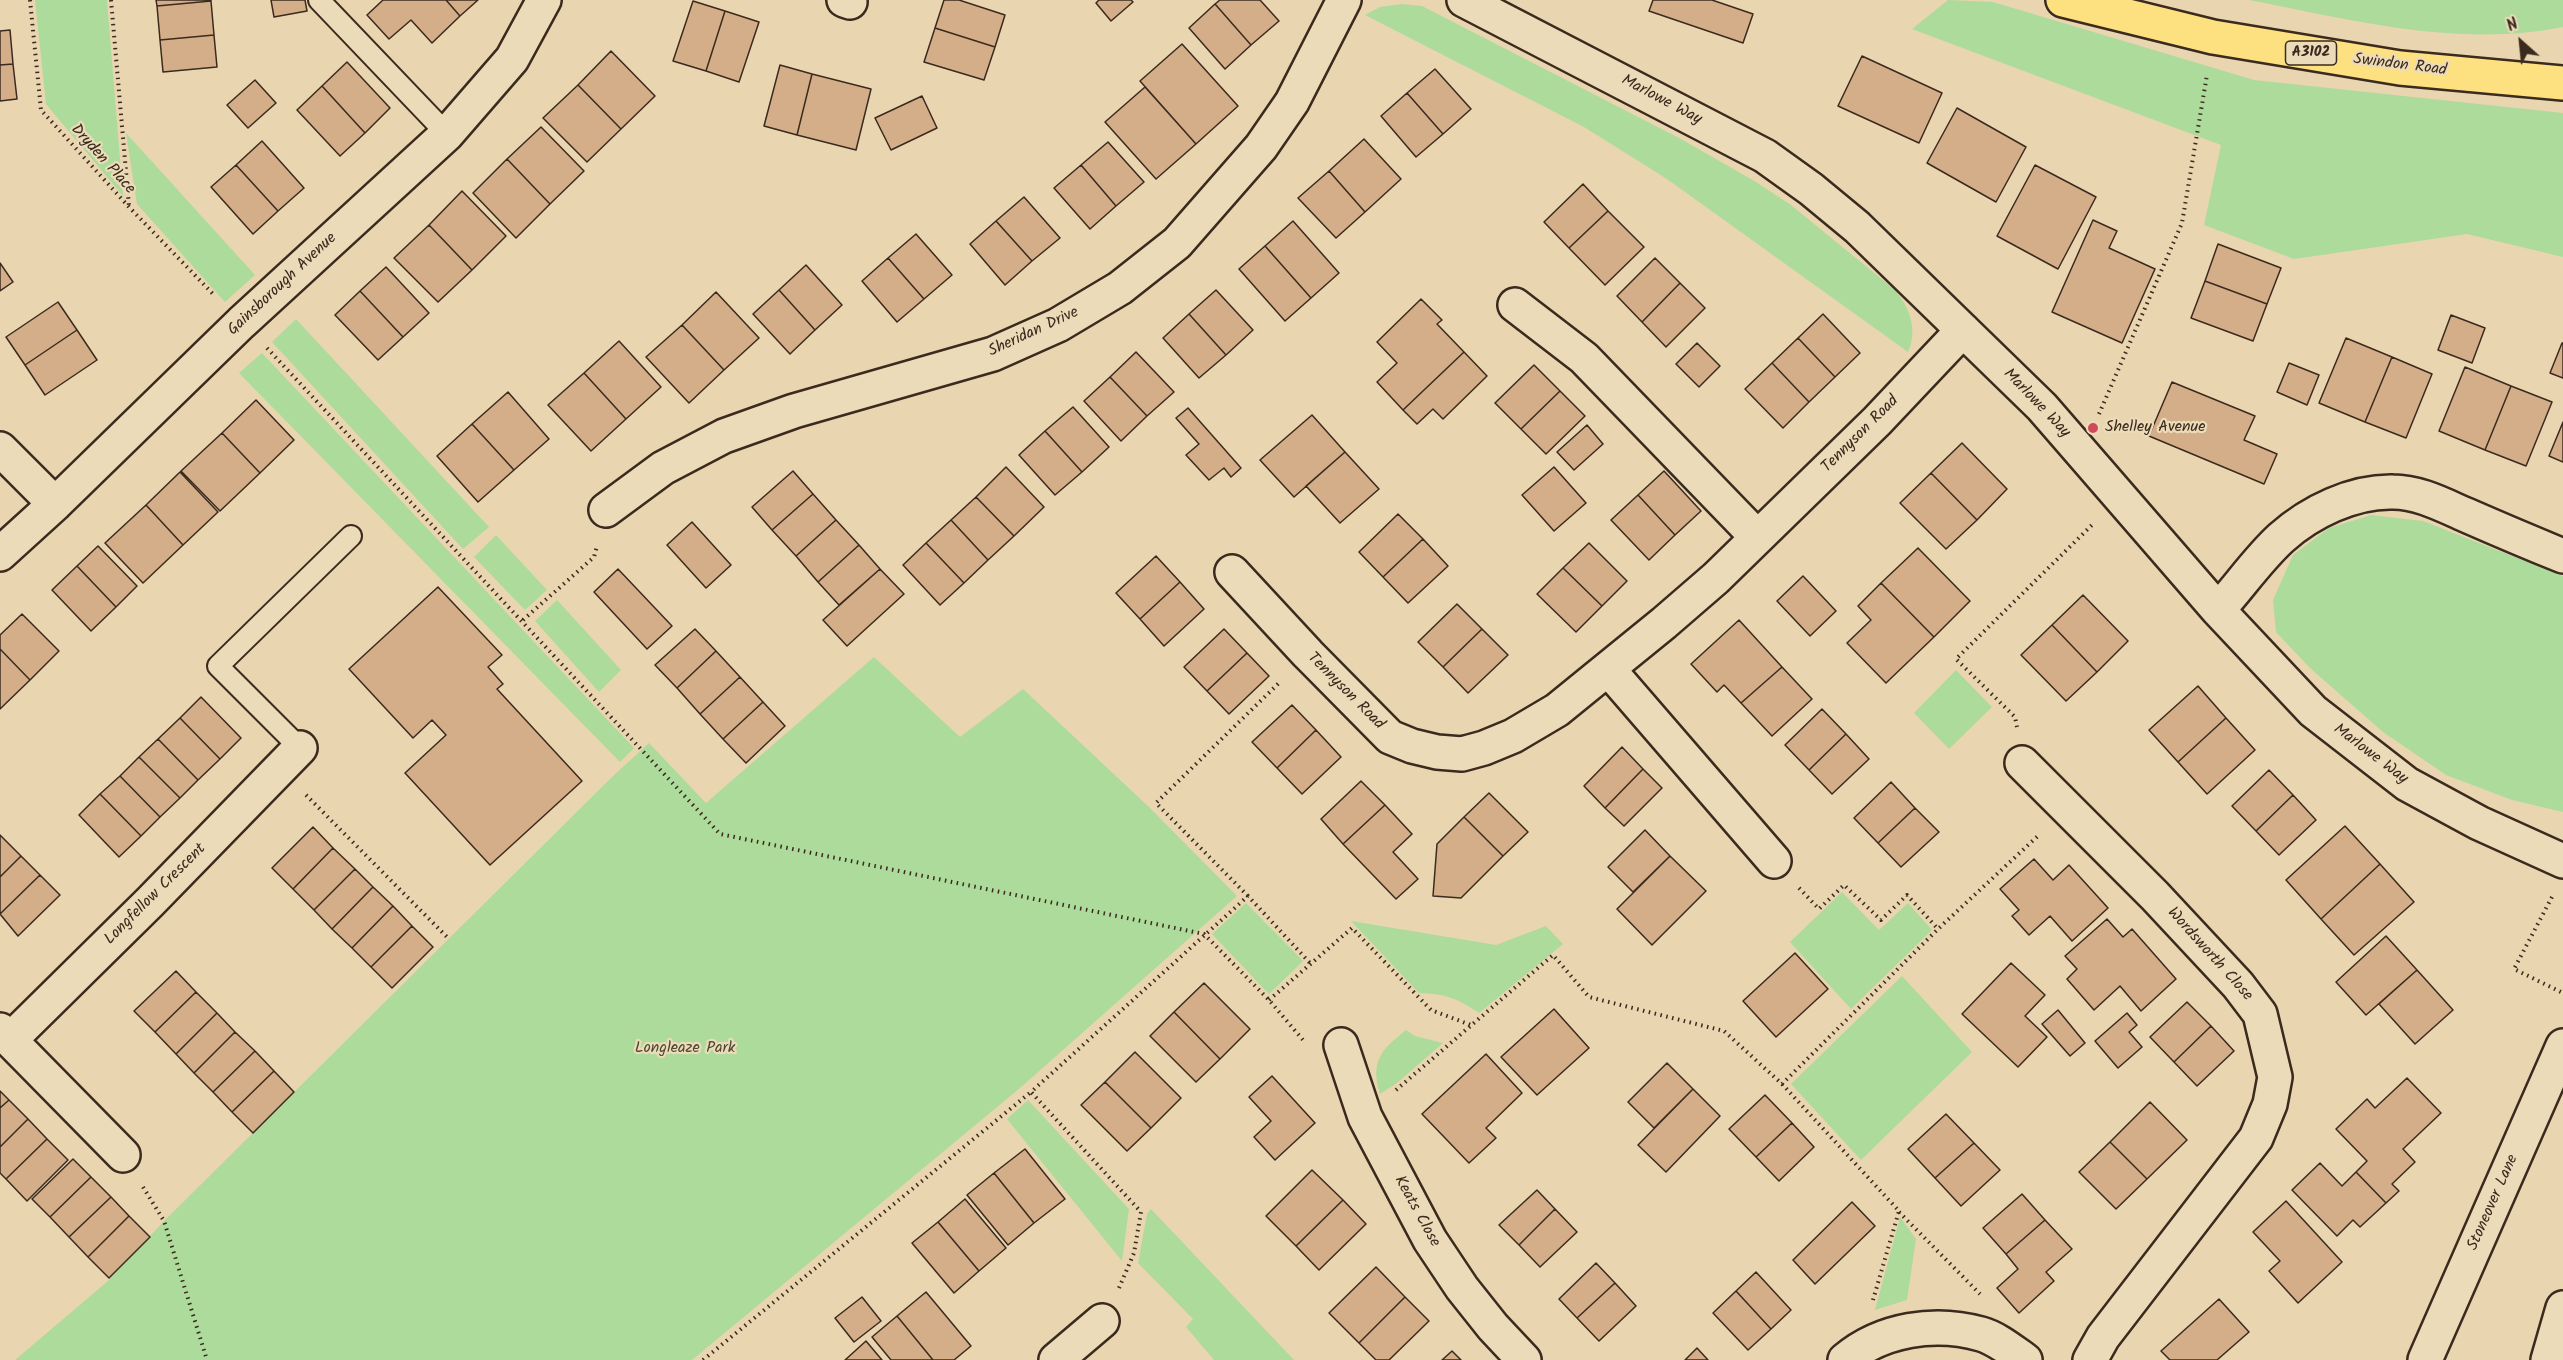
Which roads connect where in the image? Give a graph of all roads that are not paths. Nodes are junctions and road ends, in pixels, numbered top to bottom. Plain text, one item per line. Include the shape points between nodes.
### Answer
1 (320, 0) edge
2 (544, 0) edge
3 (1344, 0) edge
4 (1464, 0) edge
5 (2063, 0) edge
6 (2563, 83) edge
7 (447, 134) junction
8 (1515, 305) dead end
9 (1963, 330) junction
10 (0, 449) edge
11 (55, 504) junction
12 (606, 510) road end
13 (351, 536) dead end
14 (1757, 537) junction
15 (0, 554) edge
16 (2563, 556) edge
17 (1232, 572) dead end
18 (2218, 610) junction
19 (1609, 670) junction
20 (300, 748) joint
21 (2022, 763) dead end
22 (1774, 861) road end
23 (2563, 861) edge
24 (5, 1035) edge
25 (1341, 1045) dead end
26 (2563, 1046) edge
27 (123, 1155) road end
28 (2563, 1308) edge
29 (1102, 1321) road end
30 (2013, 1352) edge
31 (1856, 1353) edge
32 (1056, 1360) edge
33 (1524, 1360) edge
34 (2090, 1360) edge
35 (2425, 1360) edge
36 (2548, 1360) edge

1 - 7 lane
2 - 7 street, Gainsborough Avenue via 512,59
3 - 12 street, Sheridan Drive via 1292,102 1261,147 1177,243 1120,288 1058,325 993,354 794,411 724,436 663,468
4 - 9 street, Marlowe Way via 1766,156 1857,227
5 - 6 main road, Swindon Road / A3102 via 2213,37 2400,68
7 - 11 street, Gainsborough Avenue via 240,323
8 - 14 street via 1584,358
9 - 14 street, Tennyson Road via 1877,421
9 - 18 street, Marlowe Way via 2042,407
10 - 11 street
11 - 15 street, Gainsborough Avenue
13 - 20 lane via 218,666
14 - 19 street, Tennyson Road via 1716,578
16 - 18 street via 2425,498 2392,492 2374,494 2341,501 2293,528
17 - 19 street, Tennyson Road via 1390,737 1412,746 1462,754 1513,736 1557,710
18 - 23 street, Marlowe Way via 2313,711 2408,784 2479,823
19 - 22 street
20 - 24 street, Longfellow Crescent via 150,902
21 - 34 street, Wordsworth Close via 2238,985 2260,1014 2275,1077 2270,1104 2256,1138 2103,1337
24 - 27 street, Longfellow Crescent
25 - 33 street, Keats Close via 1365,1117 1430,1240 1493,1328
26 - 35 street, Stoneover Lane
28 - 36 street
29 - 32 street
30 - 31 street via 1984,1334 1948,1327 1888,1335

